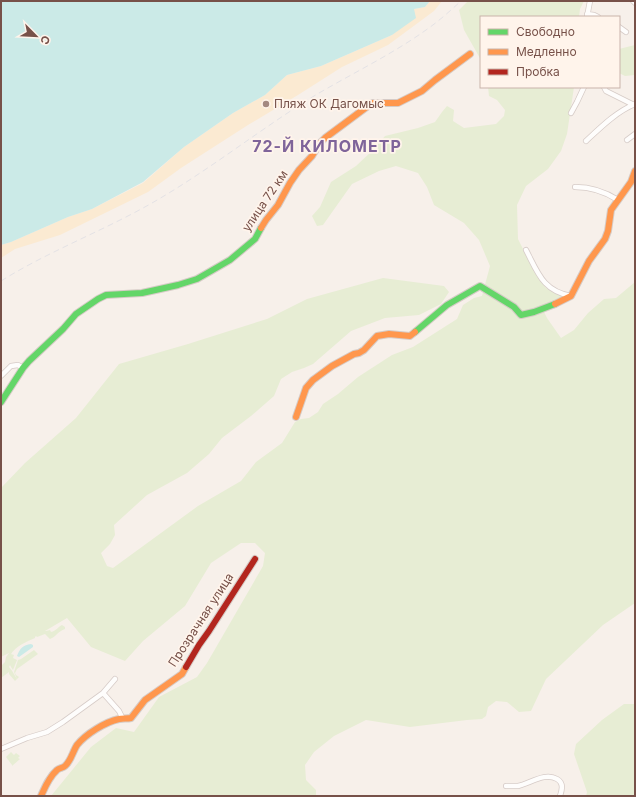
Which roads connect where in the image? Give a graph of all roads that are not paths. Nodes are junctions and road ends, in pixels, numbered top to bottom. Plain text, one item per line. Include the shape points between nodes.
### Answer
1 (590, 1) edge
2 (587, 15) edge
3 (620, 28) edge
4 (626, 32) dead end
5 (470, 54) dead end
6 (584, 88) edge
7 (604, 88) edge
8 (635, 105) edge
9 (571, 113) dead end
10 (635, 134) edge
11 (628, 140) dead end
12 (586, 141) dead end
13 (635, 171) edge
14 (575, 187) dead end
15 (618, 200) junction
16 (526, 250) dead end
17 (571, 296) junction
18 (23, 368) junction
19 (1, 376) edge
20 (1, 402) edge
21 (296, 417) dead end
22 (254, 559) dead end
23 (115, 679) dead end
24 (104, 693) junction
25 (123, 719) junction
26 (1, 749) edge
27 (506, 786) dead end
28 (41, 796) edge
29 (560, 796) edge

1 - 2 street
3 - 4 street
5 - 18 street, улица 72 км via 422,91 398,103 372,103 325,138 299,170 255,239 233,257 197,279 178,285 142,293 106,295 98,299 76,314
6 - 9 street
7 - 8 street
8 - 12 street via 603,124
10 - 11 street
13 - 15 street via 628,188
14 - 15 street via 586,187
15 - 17 street via 611,210 605,239 589,261
16 - 17 street via 548,287
17 - 21 street via 521,315 514,307 480,286 454,300 410,336 378,336 364,350 332,366 306,388
18 - 19 street via 18,365 11,366
18 - 20 street, улица 72 км
22 - 25 street, Прозрачная улица via 182,674 145,700 131,718
23 - 24 street
24 - 25 street
24 - 26 street via 47,732
25 - 28 street, Прозрачная улица via 104,724 83,739 65,766 51,776
27 - 29 street via 519,786 549,777 560,781

